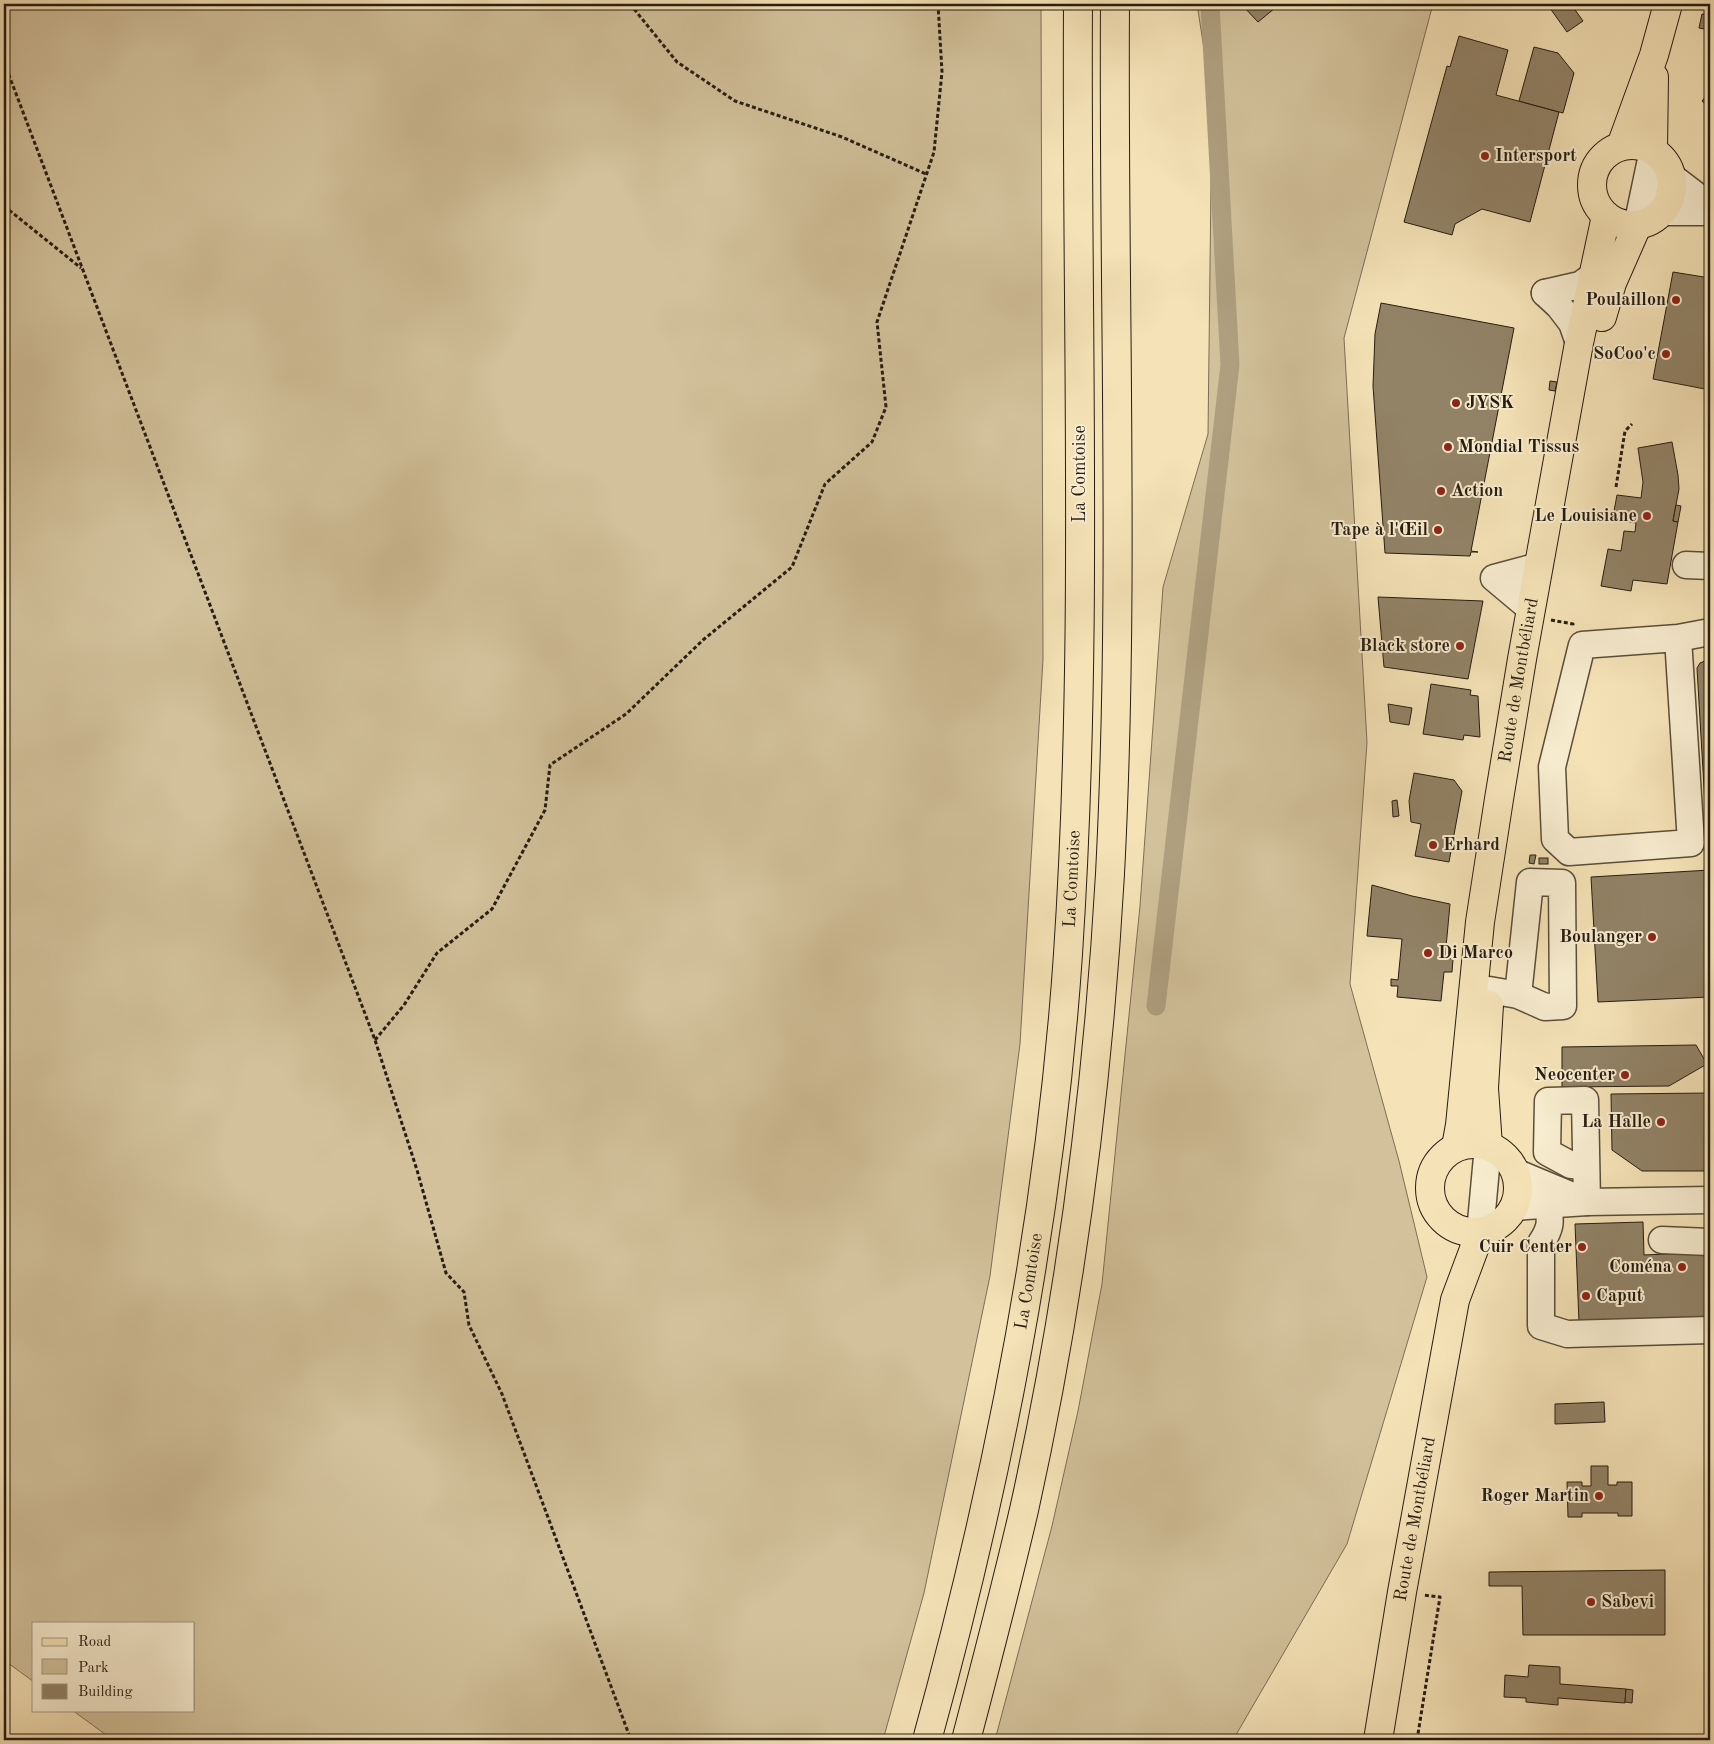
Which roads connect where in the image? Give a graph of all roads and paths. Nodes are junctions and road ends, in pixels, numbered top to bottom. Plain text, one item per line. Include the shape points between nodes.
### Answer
1 (630, 4) edge
2 (938, 4) edge
3 (1078, 4) edge
4 (1115, 4) edge
5 (1668, 4) edge
6 (1654, 55) junction
7 (4, 62) edge
8 (1621, 146) junction
9 (1653, 150) junction
10 (926, 174) junction
11 (1672, 177) junction
12 (4, 206) edge
13 (1710, 206) edge
14 (1663, 212) junction
15 (1710, 212) edge
16 (1606, 216) junction
17 (1637, 226) junction
18 (82, 270) junction
19 (1594, 274) junction
20 (1579, 343) junction
21 (1632, 424) dead end
22 (1616, 487) dead end
23 (1538, 566) junction
24 (1531, 610) junction
25 (1710, 632) edge
26 (1678, 638) junction
27 (1489, 990) junction
28 (1518, 995) dead end
29 (375, 1040) junction
30 (1488, 1146) junction
31 (1456, 1147) junction
32 (1586, 1166) dead end
33 (1516, 1172) junction
34 (1710, 1200) edge
35 (1587, 1202) junction
36 (1548, 1205) junction
37 (1514, 1207) junction
38 (1451, 1227) junction
39 (1480, 1233) junction
40 (1662, 1240) dead end
41 (1710, 1242) edge
42 (1455, 1300) junction
43 (1710, 1330) edge
44 (1402, 1592) junction
45 (631, 1740) edge
46 (927, 1740) edge
47 (966, 1740) edge
48 (1378, 1740) edge
49 (1416, 1740) edge

1 - 10 path via 677,62 735,101 842,137
2 - 10 path via 942,72 934,152
3 - 46 main road, La Comtoise via 1079,686 1068,958 1047,1162 1010,1394 968,1585
4 - 47 main road, La Comtoise via 1116,676 1102,984 1080,1184 1049,1386 1022,1517
5 - 6 main road
6 - 8 main road
6 - 9 main road
7 - 18 path
8 - 9 main road via 1643,146
8 - 16 main road via 1600,160 1594,171 1593,196
9 - 11 main road via 1662,157
9 - 17 street
10 - 29 path via 877,322 886,407 872,442 825,484 792,567 703,640 626,714 550,765 545,810 492,909 438,953 404,1005
11 - 13 street
11 - 14 main road via 1673,190
12 - 18 path
14 - 15 street
14 - 17 main road via 1656,219
16 - 17 main road via 1626,226
16 - 19 main road, Route de Montbéliard
17 - 27 main road, Route de Montbéliard via 1612,283 1592,352 1514,804
18 - 29 path
19 - 20 main road, Route de Montbéliard
19 - 20 street via 1580,285 1545,293 1572,322
20 - 23 main road, Route de Montbéliard
21 - 22 path via 1626,430
23 - 24 main road, Route de Montbéliard
23 - 24 street via 1494,578
24 - 31 main road, Route de Montbéliard via 1480,922
25 - 26 street
26 - 26 street via 1582,645 1552,767 1555,839 1569,852 1691,843
27 - 28 street
27 - 30 main road, Route de Montbéliard via 1484,1088
29 - 45 path via 446,1274 464,1292 469,1325 502,1394
30 - 31 main road via 1467,1144
30 - 33 main road via 1500,1152
30 - 39 street
31 - 38 main road via 1444,1154 1436,1165 1430,1178 1429,1192 1432,1206
32 - 35 street
33 - 35 street
33 - 37 main road via 1518,1196
34 - 35 street
35 - 36 street
36 - 37 street
36 - 43 street via 1551,1222 1541,1243 1541,1326 1567,1334
37 - 39 main road via 1506,1219
38 - 39 main road
38 - 42 main road, Route de Montbéliard
39 - 42 main road, Route de Montbéliard
40 - 41 street
42 - 44 main road, Route de Montbéliard
44 - 48 main road, Route de Montbéliard
44 - 49 path via 1440,1597

